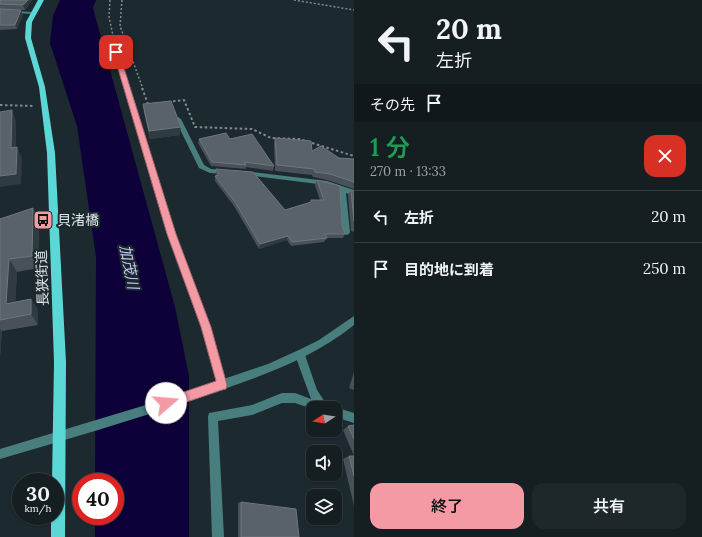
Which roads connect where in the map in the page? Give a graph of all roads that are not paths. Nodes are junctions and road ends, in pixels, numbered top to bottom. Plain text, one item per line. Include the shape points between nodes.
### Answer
1 (41, 0) edge
2 (0, 11) edge
3 (33, 13) junction
4 (116, 52) road end
5 (178, 119) edge
6 (342, 189) junction
7 (354, 193) edge
8 (346, 232) edge
9 (354, 320) edge
10 (300, 355) junction
11 (217, 386) junction
12 (318, 401) edge
13 (306, 402) edge
14 (342, 414) edge
15 (354, 418) edge
16 (59, 436) junction
17 (0, 454) edge
18 (58, 537) edge
19 (218, 537) edge

1 - 3 main road, 長狭街道
2 - 3 street
3 - 16 main road, 長狭街道 via 28,25 28,38 46,106 54,200 60,362
4 - 11 street via 171,233 206,327
5 - 6 street via 201,166 210,171 319,182
6 - 7 street
6 - 8 street
9 - 10 street
10 - 11 street
10 - 12 street via 313,394
11 - 16 street
13 - 19 street via 295,398 282,398 252,410 213,417
14 - 15 street
16 - 17 street
16 - 18 main road, 長狭街道

